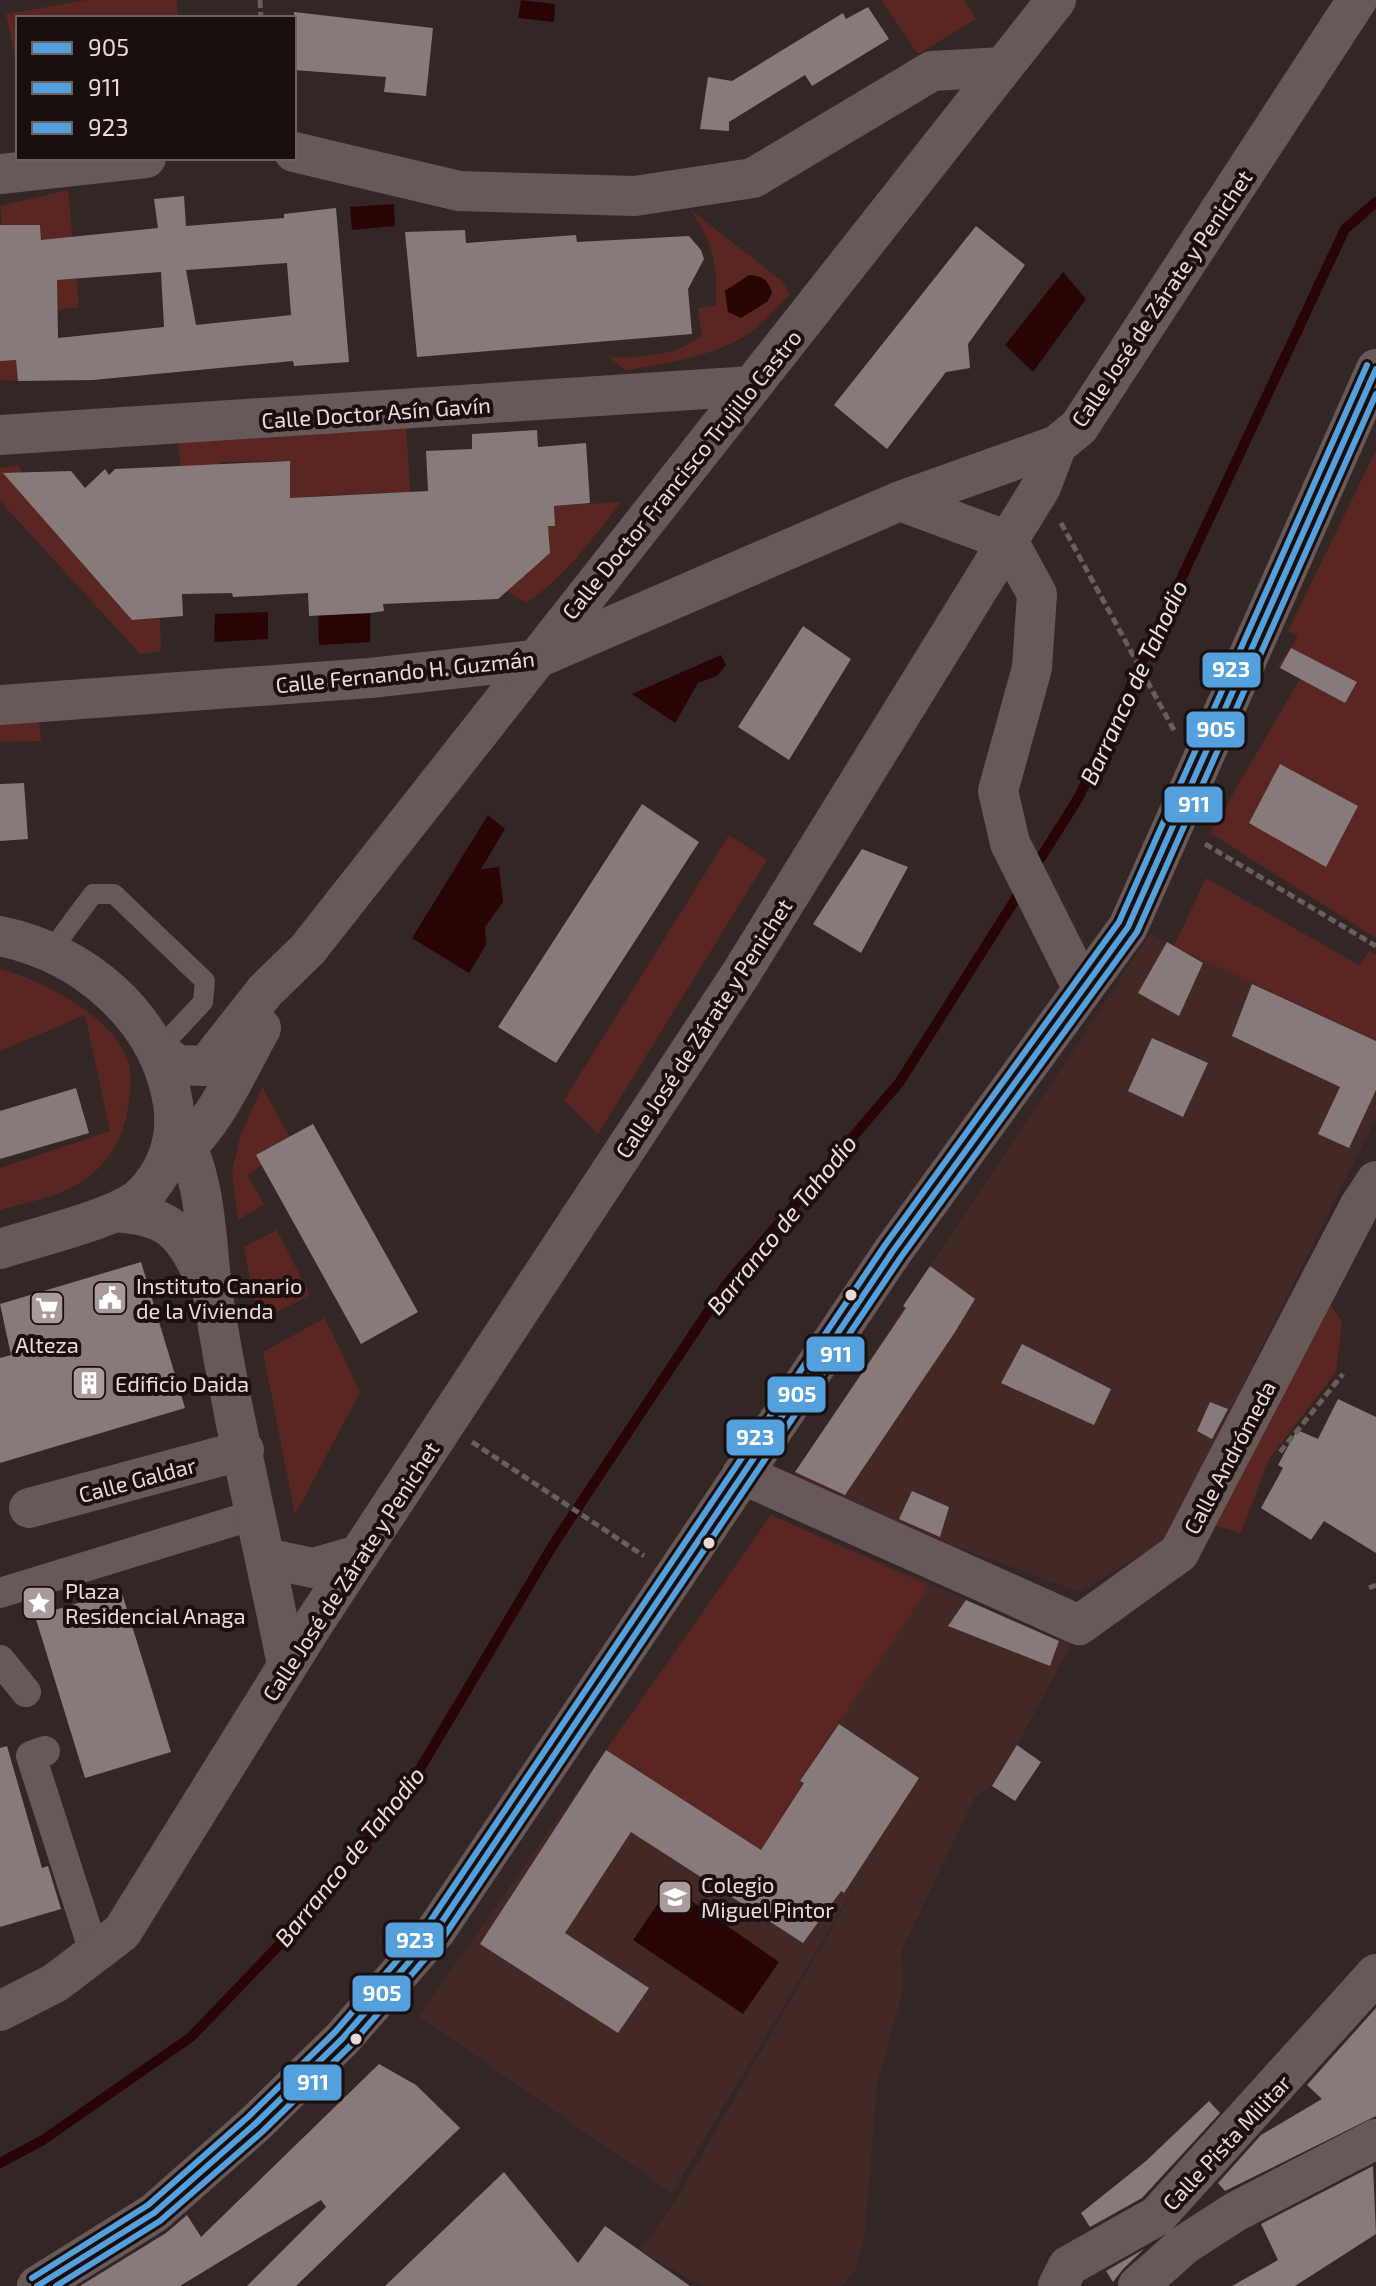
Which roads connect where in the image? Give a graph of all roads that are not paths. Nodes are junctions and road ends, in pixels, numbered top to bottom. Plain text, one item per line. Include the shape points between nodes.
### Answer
1 (1056, 0) edge
2 (1357, 0) edge
3 (1003, 67) junction
4 (296, 152) edge
5 (128, 160) edge
6 (0, 174) edge
7 (1376, 369) edge
8 (752, 386) junction
9 (0, 435) edge
10 (1057, 445) junction
11 (900, 501) junction
12 (1008, 541) junction
13 (533, 660) junction
14 (0, 705) edge
15 (0, 936) edge
16 (308, 949) junction
17 (50, 952) junction
18 (1083, 989) junction
19 (158, 1050) junction
20 (178, 1145) junction
21 (1370, 1195) edge
22 (115, 1212) junction
23 (0, 1249) edge
24 (214, 1296) junction
25 (244, 1450) junction
26 (742, 1474) junction
27 (29, 1508) dead end
28 (257, 1514) junction
29 (359, 1555) junction
30 (266, 1558) junction
31 (0, 1593) edge
32 (0, 1660) edge
33 (287, 1665) junction
34 (26, 1692) dead end
35 (45, 1751) dead end
36 (95, 1955) junction
37 (1376, 1974) edge
38 (0, 2011) edge
39 (1376, 2139) edge
40 (37, 2286) edge
41 (1058, 2286) edge
42 (1138, 2286) edge

1 - 3 street, Calle Doctor Francisco Trujillo Castro
2 - 10 street, Calle José de Zárate y Penichet via 1079,427
3 - 4 street via 932,71 753,178 635,196 459,191
3 - 8 street, Calle Doctor Francisco Trujillo Castro
5 - 6 street
7 - 18 street via 1128,927
8 - 9 street, Calle Doctor Asín Gavín
8 - 13 street, Calle Doctor Francisco Trujillo Castro
10 - 11 street, Calle Fernando H. Guzmán
10 - 12 street, Calle José de Zárate y Penichet via 1041,487
11 - 12 street
11 - 13 street, Calle Fernando H. Guzmán
12 - 18 street via 1037,594 1032,668 998,791 1010,843
12 - 29 street, Calle José de Zárate y Penichet via 740,975
13 - 14 street, Calle Fernando H. Guzmán via 370,678
13 - 16 street, Calle Doctor Francisco Trujillo Castro
15 - 17 street
16 - 19 street, Calle Doctor Francisco Trujillo Castro via 265,991 206,1066 177,1065
16 - 20 street, Calle Doctor Francisco Trujillo Castro via 203,1131
17 - 19 street via 115,995
17 - 19 lane via 93,894 114,894 205,981 203,1002
18 - 26 street via 893,1251
19 - 20 street
20 - 22 street, Calle Doctor Francisco Trujillo Castro via 139,1199
20 - 24 street via 202,1195
21 - 26 street, Calle Andrómeda via 1179,1553 1079,1625
22 - 23 street
22 - 24 street via 147,1214 176,1231
24 - 25 street
25 - 27 street, Calle Galdar
25 - 28 street
26 - 40 street via 435,1932 342,2039 255,2124 154,2213
28 - 30 street
28 - 31 street
29 - 30 street via 313,1568
29 - 33 street, Calle José de Zárate y Penichet
30 - 33 street
32 - 34 street
33 - 36 street, Calle José de Zárate y Penichet via 122,1932
35 - 36 street via 31,1756
36 - 38 street, Calle José de Zárate y Penichet
37 - 41 street, Calle Pista Militar via 1157,2216 1068,2266
39 - 42 street, Calle Pista Militar via 1235,2212 1184,2245

